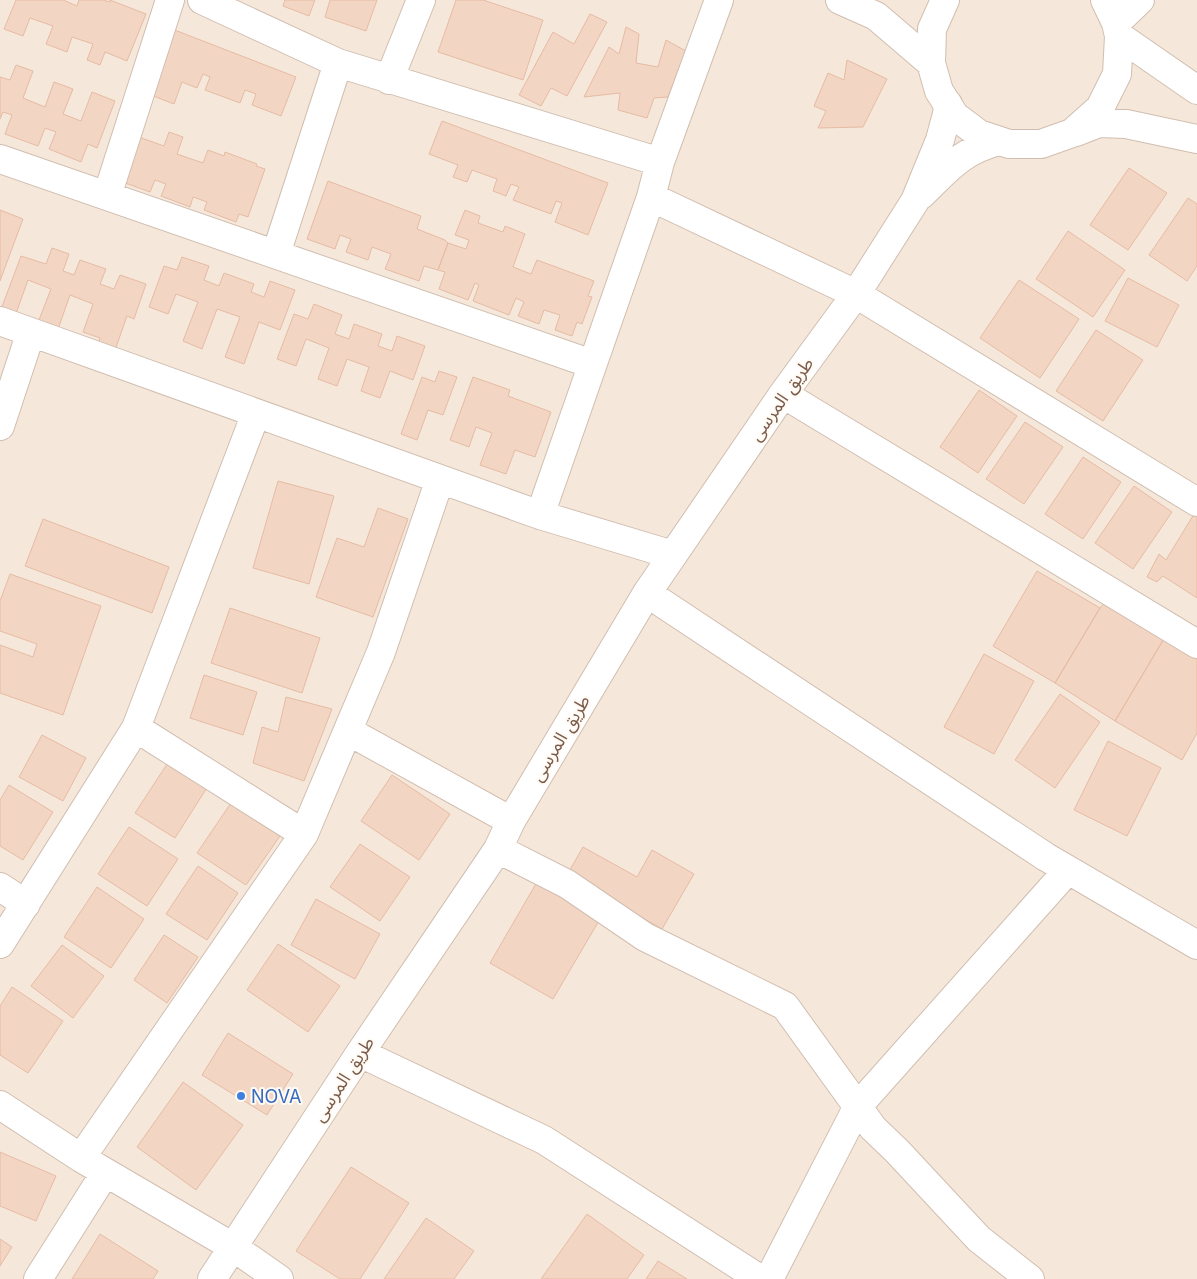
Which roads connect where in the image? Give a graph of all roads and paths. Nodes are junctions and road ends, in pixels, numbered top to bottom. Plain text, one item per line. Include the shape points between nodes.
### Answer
1 (170, 0) edge
2 (202, 0) edge
3 (421, 0) edge
4 (719, 0) edge
5 (840, 0) edge
6 (945, 0) edge
7 (1140, 0) edge
8 (1113, 20) edge
9 (931, 63) junction
10 (338, 64) junction
11 (389, 80) junction
12 (1197, 90) edge
13 (948, 104) junction
14 (1072, 133) junction
15 (1197, 139) edge
16 (999, 141) junction
17 (0, 159) edge
18 (660, 162) junction
19 (107, 196) junction
20 (651, 197) junction
21 (914, 201) junction
22 (276, 254) junction
23 (856, 294) junction
24 (0, 321) edge
25 (31, 332) junction
26 (592, 364) junction
27 (783, 394) junction
28 (256, 413) junction
29 (0, 426) edge
30 (440, 479) junction
31 (1197, 502) edge
32 (540, 515) junction
33 (673, 556) junction
34 (647, 594) junction
35 (1197, 644) edge
36 (136, 728) junction
37 (348, 731) junction
38 (511, 821) junction
39 (304, 834) junction
40 (498, 849) junction
41 (1068, 870) junction
42 (0, 887) edge
43 (26, 904) junction
44 (0, 944) edge
45 (1197, 945) edge
46 (360, 1053) junction
47 (0, 1105) edge
48 (858, 1106) junction
49 (81, 1158) junction
50 (105, 1172) junction
51 (233, 1247) junction
52 (38, 1279) edge
53 (212, 1279) edge
54 (279, 1279) edge
55 (760, 1279) edge
56 (769, 1279) edge
57 (1030, 1279) edge

1 - 19 street
2 - 10 street
3 - 11 street
4 - 18 street
5 - 9 street via 876,16
6 - 9 street via 932,28
7 - 8 street
8 - 12 street
8 - 14 street via 1117,74 1100,108
9 - 13 street via 939,91
10 - 11 street
10 - 22 street
11 - 18 street
13 - 16 street via 955,116 979,134
13 - 21 street, طريق المرسى via 940,140
14 - 15 street via 1099,123 1126,124
14 - 16 street via 1041,144
16 - 21 street, طريق المرسى via 973,149 961,157
17 - 19 street
18 - 20 street
19 - 22 street
20 - 23 street
20 - 26 street
21 - 23 street, طريق المرسى
22 - 26 street
23 - 27 street, طريق المرسى
23 - 31 street
24 - 25 street
25 - 28 street
25 - 29 street
26 - 32 street
27 - 33 street, طريق المرسى
27 - 35 street
28 - 30 street
28 - 36 street
30 - 32 street
30 - 37 street via 381,652
32 - 33 street
33 - 34 street, طريق المرسى
34 - 38 street, طريق المرسى
34 - 41 street
36 - 39 street
36 - 43 street
37 - 38 street
37 - 39 street
38 - 40 street, طريق المرسى
39 - 49 street
40 - 46 street, طريق المرسى
40 - 48 street via 567,884 645,937 785,1006
41 - 45 street
41 - 48 street
42 - 43 street
43 - 44 street
46 - 51 street, طريق المرسى
46 - 55 street via 544,1140
47 - 49 street
48 - 56 street
48 - 57 street via 873,1128 979,1239
49 - 50 street
50 - 51 street
50 - 52 street
51 - 53 street, طريق المرسى
51 - 54 street

